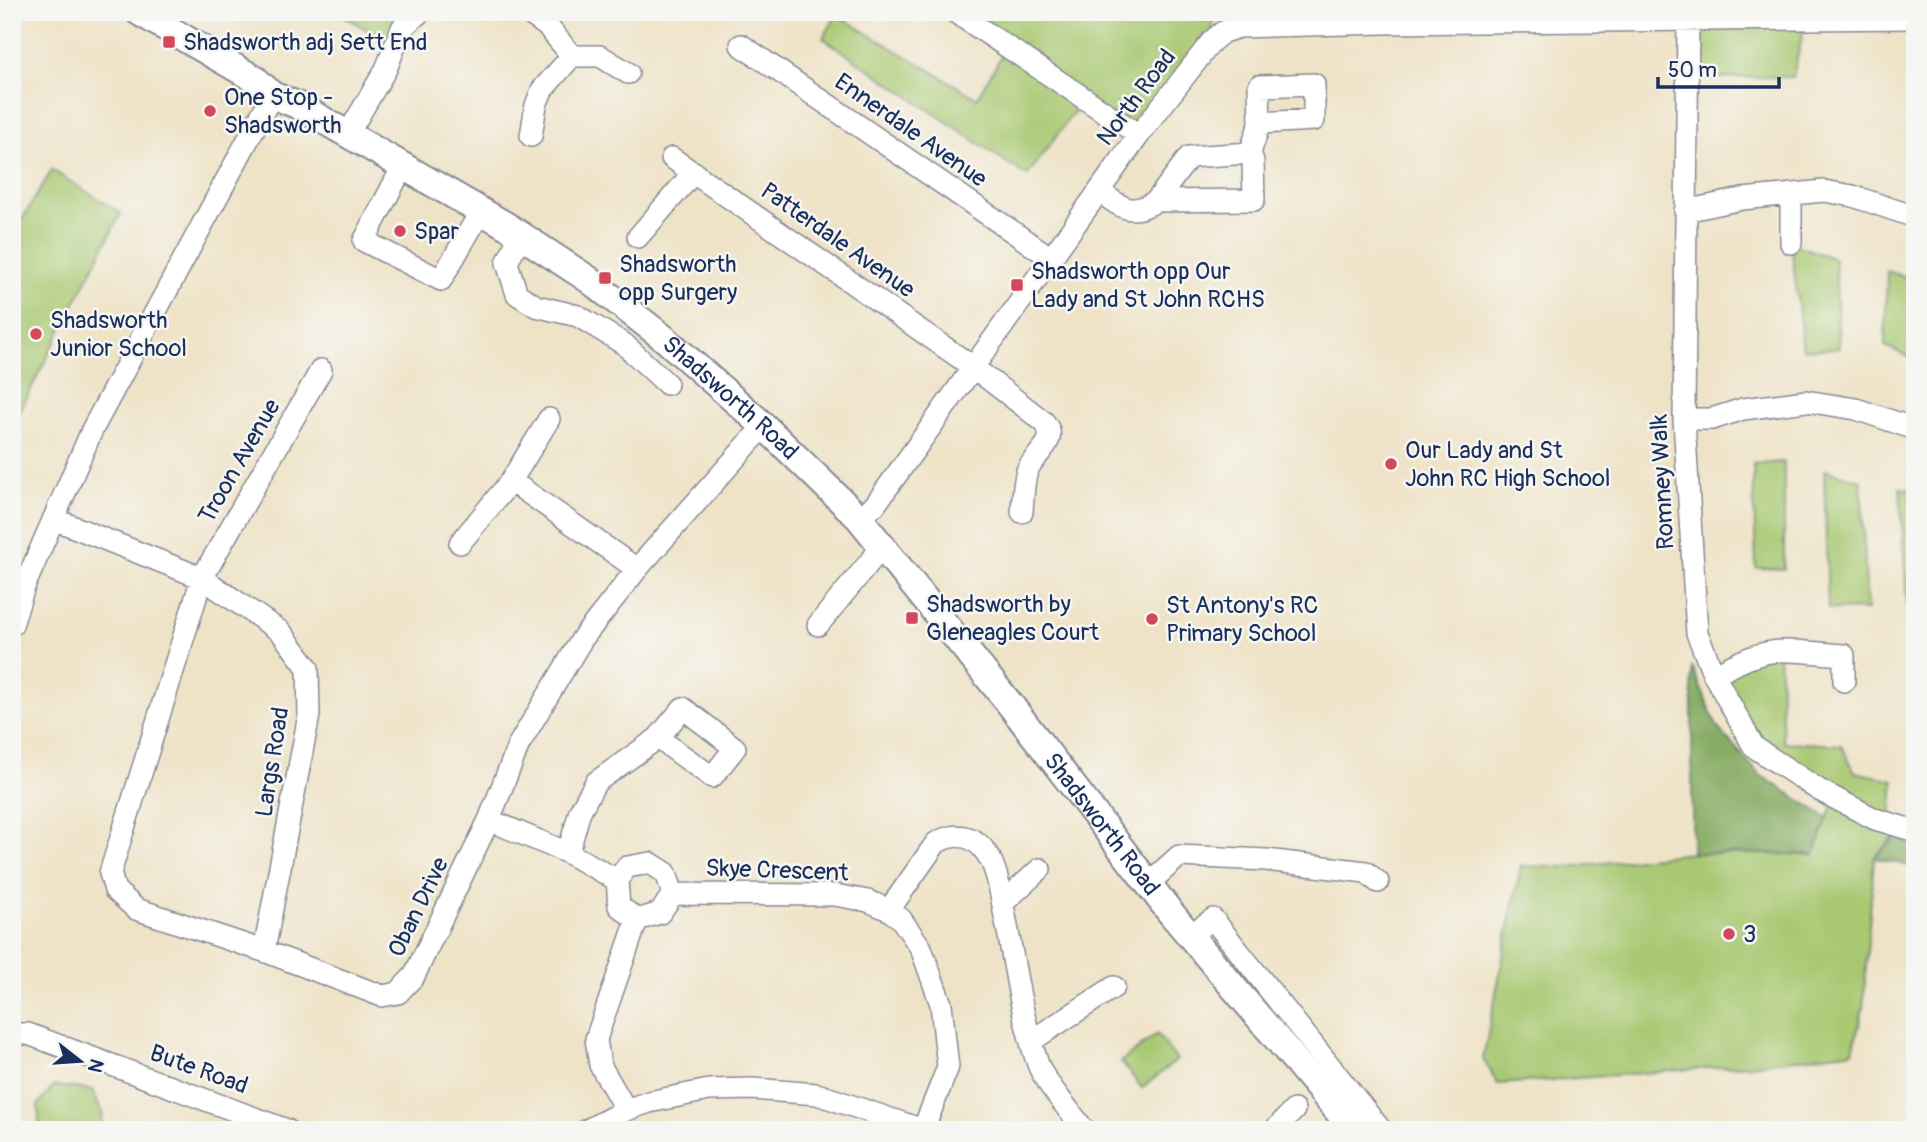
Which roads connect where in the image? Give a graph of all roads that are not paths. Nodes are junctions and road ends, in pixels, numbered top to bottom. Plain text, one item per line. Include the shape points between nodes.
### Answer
1 (139, 12) edge
2 (420, 12) edge
3 (527, 12) edge
4 (954, 12) edge
5 (1794, 15) edge
6 (1915, 18) edge
7 (1688, 19) junction
8 (741, 45) dead end
9 (572, 56) junction
10 (628, 73) dead end
11 (272, 95) junction
12 (1261, 123) dead end
13 (348, 134) junction
14 (1139, 135) junction
15 (531, 136) dead end
16 (1250, 153) junction
17 (672, 158) dead end
18 (403, 166) junction
19 (694, 172) junction
20 (1099, 191) junction
21 (1791, 194) junction
22 (1156, 201) junction
23 (481, 211) junction
24 (1685, 211) junction
25 (1915, 217) edge
26 (520, 235) junction
27 (639, 237) dead end
28 (1791, 243) dead end
29 (1051, 258) junction
30 (973, 367) junction
31 (321, 370) dead end
32 (667, 384) dead end
33 (549, 419) dead end
34 (1684, 419) junction
35 (764, 426) junction
36 (1915, 429) edge
37 (511, 481) junction
38 (1022, 512) dead end
39 (859, 518) junction
40 (54, 519) junction
41 (460, 544) dead end
42 (882, 547) junction
43 (637, 569) junction
44 (202, 578) junction
45 (12, 625) edge
46 (818, 625) dead end
47 (1714, 675) junction
48 (1844, 681) dead end
49 (658, 738) dead end
50 (489, 820) junction
51 (1915, 831) edge
52 (568, 853) junction
53 (1040, 869) dead end
54 (617, 880) junction
55 (1378, 882) dead end
56 (1148, 884) junction
57 (673, 894) junction
58 (1003, 903) junction
59 (888, 910) junction
60 (637, 920) junction
61 (1189, 935) junction
62 (264, 951) junction
63 (1114, 987) dead end
64 (12, 1034) edge
65 (1031, 1041) junction
66 (626, 1110) junction
67 (1294, 1110) dead end
68 (287, 1130) edge
69 (587, 1130) edge
70 (923, 1130) edge
71 (1084, 1130) edge
72 (1275, 1130) edge
73 (1354, 1130) edge
74 (1381, 1130) edge

1 - 11 main road, Shadsworth Road via 255,79
2 - 13 street via 402,28 386,69
3 - 9 street via 548,27
4 - 14 street
5 - 6 street, North Road
5 - 7 street, North Road
7 - 14 street, North Road via 1238,27 1212,41
7 - 24 street, Romney Walk
8 - 29 street, Ennerdale Avenue
9 - 10 street via 600,55
9 - 15 street via 542,90
11 - 13 main road, Shadsworth Road
11 - 40 street via 93,428
12 - 16 street
13 - 18 main road, Shadsworth Road
14 - 20 street, North Road
16 - 22 street via 1189,157
16 - 22 street via 1254,200
17 - 19 street, Patterdale Avenue
18 - 23 main road, Shadsworth Road
18 - 23 street via 364,241 441,280
19 - 27 street
19 - 30 street, Patterdale Avenue
20 - 22 street via 1125,209 1144,208
20 - 29 street, North Road
21 - 24 street
21 - 25 street via 1825,191 1853,196
21 - 28 street
23 - 26 main road, Shadsworth Road
24 - 34 street, Romney Walk
26 - 32 street via 507,263 517,294 537,306 578,316 624,344
26 - 35 main road, Shadsworth Road via 588,279 665,339
29 - 30 street, North Road
30 - 38 street, Patterdale Avenue via 1044,422 1050,432 1047,445 1026,474
30 - 39 street, North Road via 875,505
31 - 44 street, Troon Avenue
33 - 37 street
34 - 36 street via 1712,419 1743,409 1806,401 1856,408
34 - 47 street, Romney Walk via 1698,633
35 - 39 main road, Shadsworth Road
35 - 43 street, Oban Drive
37 - 41 street
37 - 43 street
39 - 42 main road, Shadsworth Road
40 - 44 street, Largs Road
40 - 45 street
42 - 46 street
42 - 56 main road, Shadsworth Road
43 - 50 street, Oban Drive via 582,639 519,744
44 - 62 street, Largs Road via 281,632 308,668 309,715
44 - 62 street, Oban Drive via 110,873 115,890 136,909
47 - 48 street via 1744,659 1779,650 1844,655
47 - 51 street, Romney Walk via 1754,747 1819,790 1875,819
49 - 52 street via 596,782 580,811
50 - 52 street
50 - 62 street, Oban Drive via 414,976 398,993 382,996
52 - 54 street
53 - 58 street
54 - 57 street via 627,867 650,863 666,873
54 - 60 street via 619,906
55 - 56 street via 1366,872 1179,856
56 - 61 main road, Shadsworth Road
57 - 59 street, Skye Crescent via 835,895
57 - 60 street via 660,913
58 - 59 street via 987,853 969,838 953,835 936,843
58 - 65 street
59 - 70 street, Skye Crescent via 901,919 921,948 941,1004 948,1067
60 - 66 street via 596,1039 600,1065
61 - 73 main road, Shadsworth Road
61 - 74 street via 1213,919
63 - 65 street
64 - 68 street, Bute Road via 28,1034
65 - 71 street via 1039,1067
66 - 69 street
66 - 70 street via 709,1090 752,1089 817,1094
67 - 72 street

